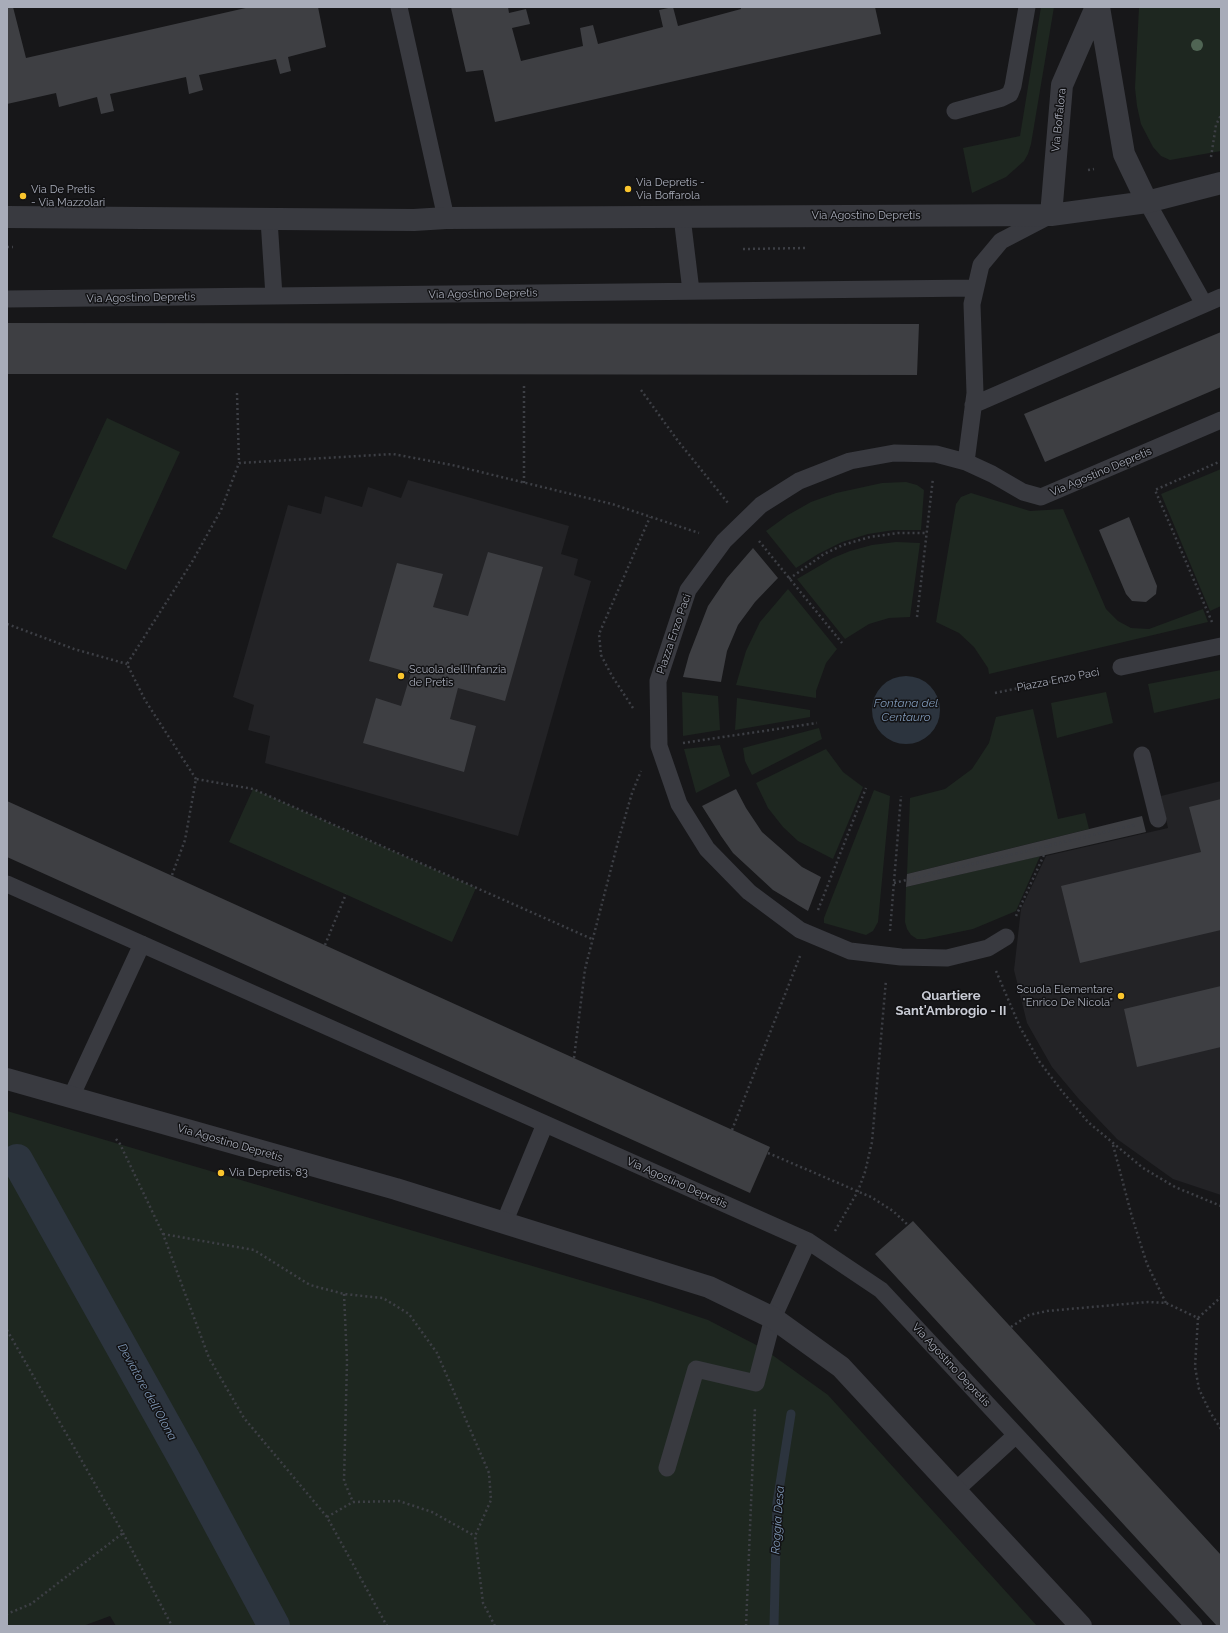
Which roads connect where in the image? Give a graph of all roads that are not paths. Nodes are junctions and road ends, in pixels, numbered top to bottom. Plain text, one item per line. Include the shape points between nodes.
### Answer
1 (398, 7) edge
2 (1027, 7) edge
3 (1096, 7) edge
4 (1099, 7) edge
5 (955, 111) dead end
6 (1214, 184) edge
7 (1147, 202) junction
8 (1051, 215) junction
9 (7, 217) edge
10 (682, 217) junction
11 (446, 218) junction
12 (269, 220) junction
13 (975, 288) junction
14 (691, 291) junction
15 (274, 296) junction
16 (1221, 297) edge
17 (7, 299) edge
18 (1204, 304) junction
19 (973, 405) junction
20 (1221, 420) edge
21 (966, 462) junction
22 (1221, 646) edge
23 (1121, 667) road end
24 (1142, 755) dead end
25 (1158, 819) road end
26 (7, 884) edge
27 (1006, 937) road end
28 (142, 944) junction
29 (7, 1079) edge
30 (71, 1097) junction
31 (545, 1124) junction
32 (504, 1223) junction
33 (808, 1241) junction
34 (773, 1318) junction
35 (1016, 1435) junction
36 (667, 1468) dead end
37 (956, 1490) junction
38 (1081, 1626) edge
39 (1194, 1626) edge

1 - 11 lane
2 - 5 lane via 1014,86 1010,94
3 - 8 street, Via Boffalora via 1062,85
4 - 7 street via 1124,154
6 - 7 street, Via Agostino Depretis
7 - 8 street, Via Agostino Depretis
7 - 18 lane
8 - 10 street, Via Agostino Depretis
8 - 13 lane, Via Agostino Depretis via 1001,240 981,265
9 - 12 street, Via Agostino Depretis
10 - 11 street, Via Agostino Depretis
10 - 14 lane
11 - 12 street, Via Agostino Depretis
12 - 15 lane
13 - 14 lane, Via Agostino Depretis
13 - 19 lane, Via Agostino Depretis via 972,304 975,393
14 - 15 lane, Via Agostino Depretis
15 - 17 lane, Via Agostino Depretis
16 - 18 lane
18 - 19 lane
19 - 21 lane, Via Agostino Depretis
20 - 21 lane, Via Agostino Depretis via 1041,497 1022,492
21 - 27 lane, Piazza Enzo Paci via 936,454 894,453 850,461 799,480 761,505 724,541 688,590 658,681 659,746 679,804 707,849 749,892 800,930 850,951 888,956 947,958 988,948
22 - 23 lane
24 - 25 lane
26 - 28 lane, Via Agostino Depretis
28 - 30 lane
28 - 31 lane, Via Agostino Depretis
29 - 30 street, Via Agostino Depretis
30 - 32 street, Via Agostino Depretis via 396,1189
31 - 32 lane
31 - 33 lane, Via Agostino Depretis
32 - 34 street, Via Agostino Depretis via 709,1286
33 - 34 lane
33 - 35 lane, Via Agostino Depretis via 881,1290
34 - 36 lane via 756,1383 696,1369
34 - 37 street, Via Agostino Depretis via 841,1367
35 - 37 lane
35 - 39 lane, Via Agostino Depretis
37 - 38 street, Via Agostino Depretis

